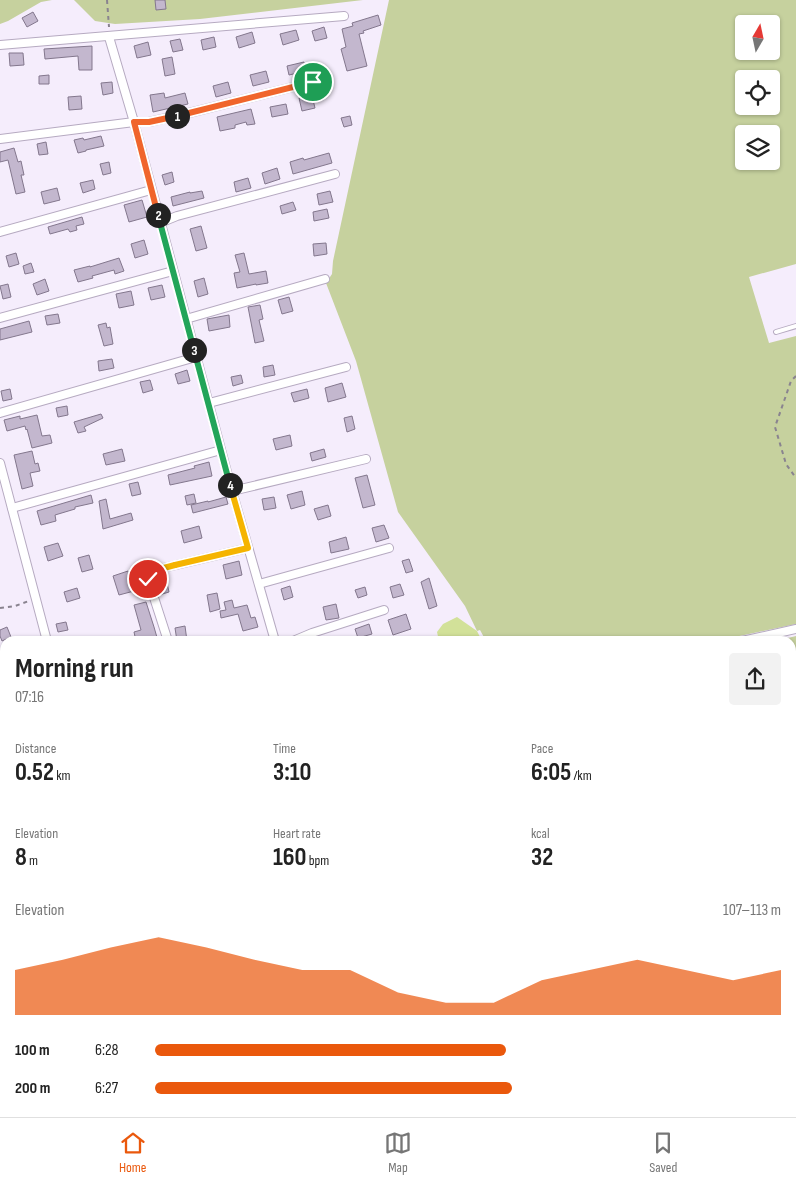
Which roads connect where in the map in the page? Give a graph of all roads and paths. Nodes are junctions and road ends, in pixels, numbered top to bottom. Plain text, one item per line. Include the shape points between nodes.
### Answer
1 (107, 0) edge
2 (344, 16) dead end
3 (109, 37) junction
4 (0, 45) edge
5 (313, 82) dead end
6 (134, 122) junction
7 (0, 139) edge
8 (335, 174) dead end
9 (151, 190) junction
10 (160, 223) junction
11 (0, 232) edge
12 (173, 271) junction
13 (325, 279) dead end
14 (0, 318) edge
15 (186, 319) junction
16 (796, 326) edge
17 (776, 332) dead end
18 (196, 357) junction
19 (346, 367) dead end
20 (796, 376) edge
21 (209, 404) junction
22 (0, 413) edge
23 (220, 450) junction
24 (366, 459) dead end
25 (0, 463) edge
26 (796, 478) edge
27 (232, 491) junction
28 (12, 508) junction
29 (248, 548) junction
30 (389, 548) dead end
31 (259, 584) junction
32 (34, 596) junction
33 (0, 608) edge
34 (384, 610) dead end
35 (796, 629) edge
36 (46, 636) edge
37 (166, 636) edge
38 (273, 636) edge
39 (305, 636) edge
40 (764, 636) edge

1 - 3 path
2 - 3 street
3 - 4 street
3 - 6 street
5 - 6 street via 185,114
6 - 7 street
6 - 9 street
8 - 10 street
9 - 10 street
9 - 11 street
10 - 12 street
12 - 14 street
12 - 15 street
13 - 15 street
15 - 18 street
16 - 17 lane
18 - 21 street
18 - 22 street
19 - 21 street
20 - 26 path via 791,381 775,427 786,464
21 - 23 street
23 - 27 street
23 - 28 street
24 - 27 street
25 - 28 street
27 - 29 street
28 - 32 street
29 - 31 street
29 - 37 street via 149,574
30 - 31 street
31 - 38 street
32 - 33 path via 30,601
32 - 36 street
34 - 39 street
35 - 40 street

